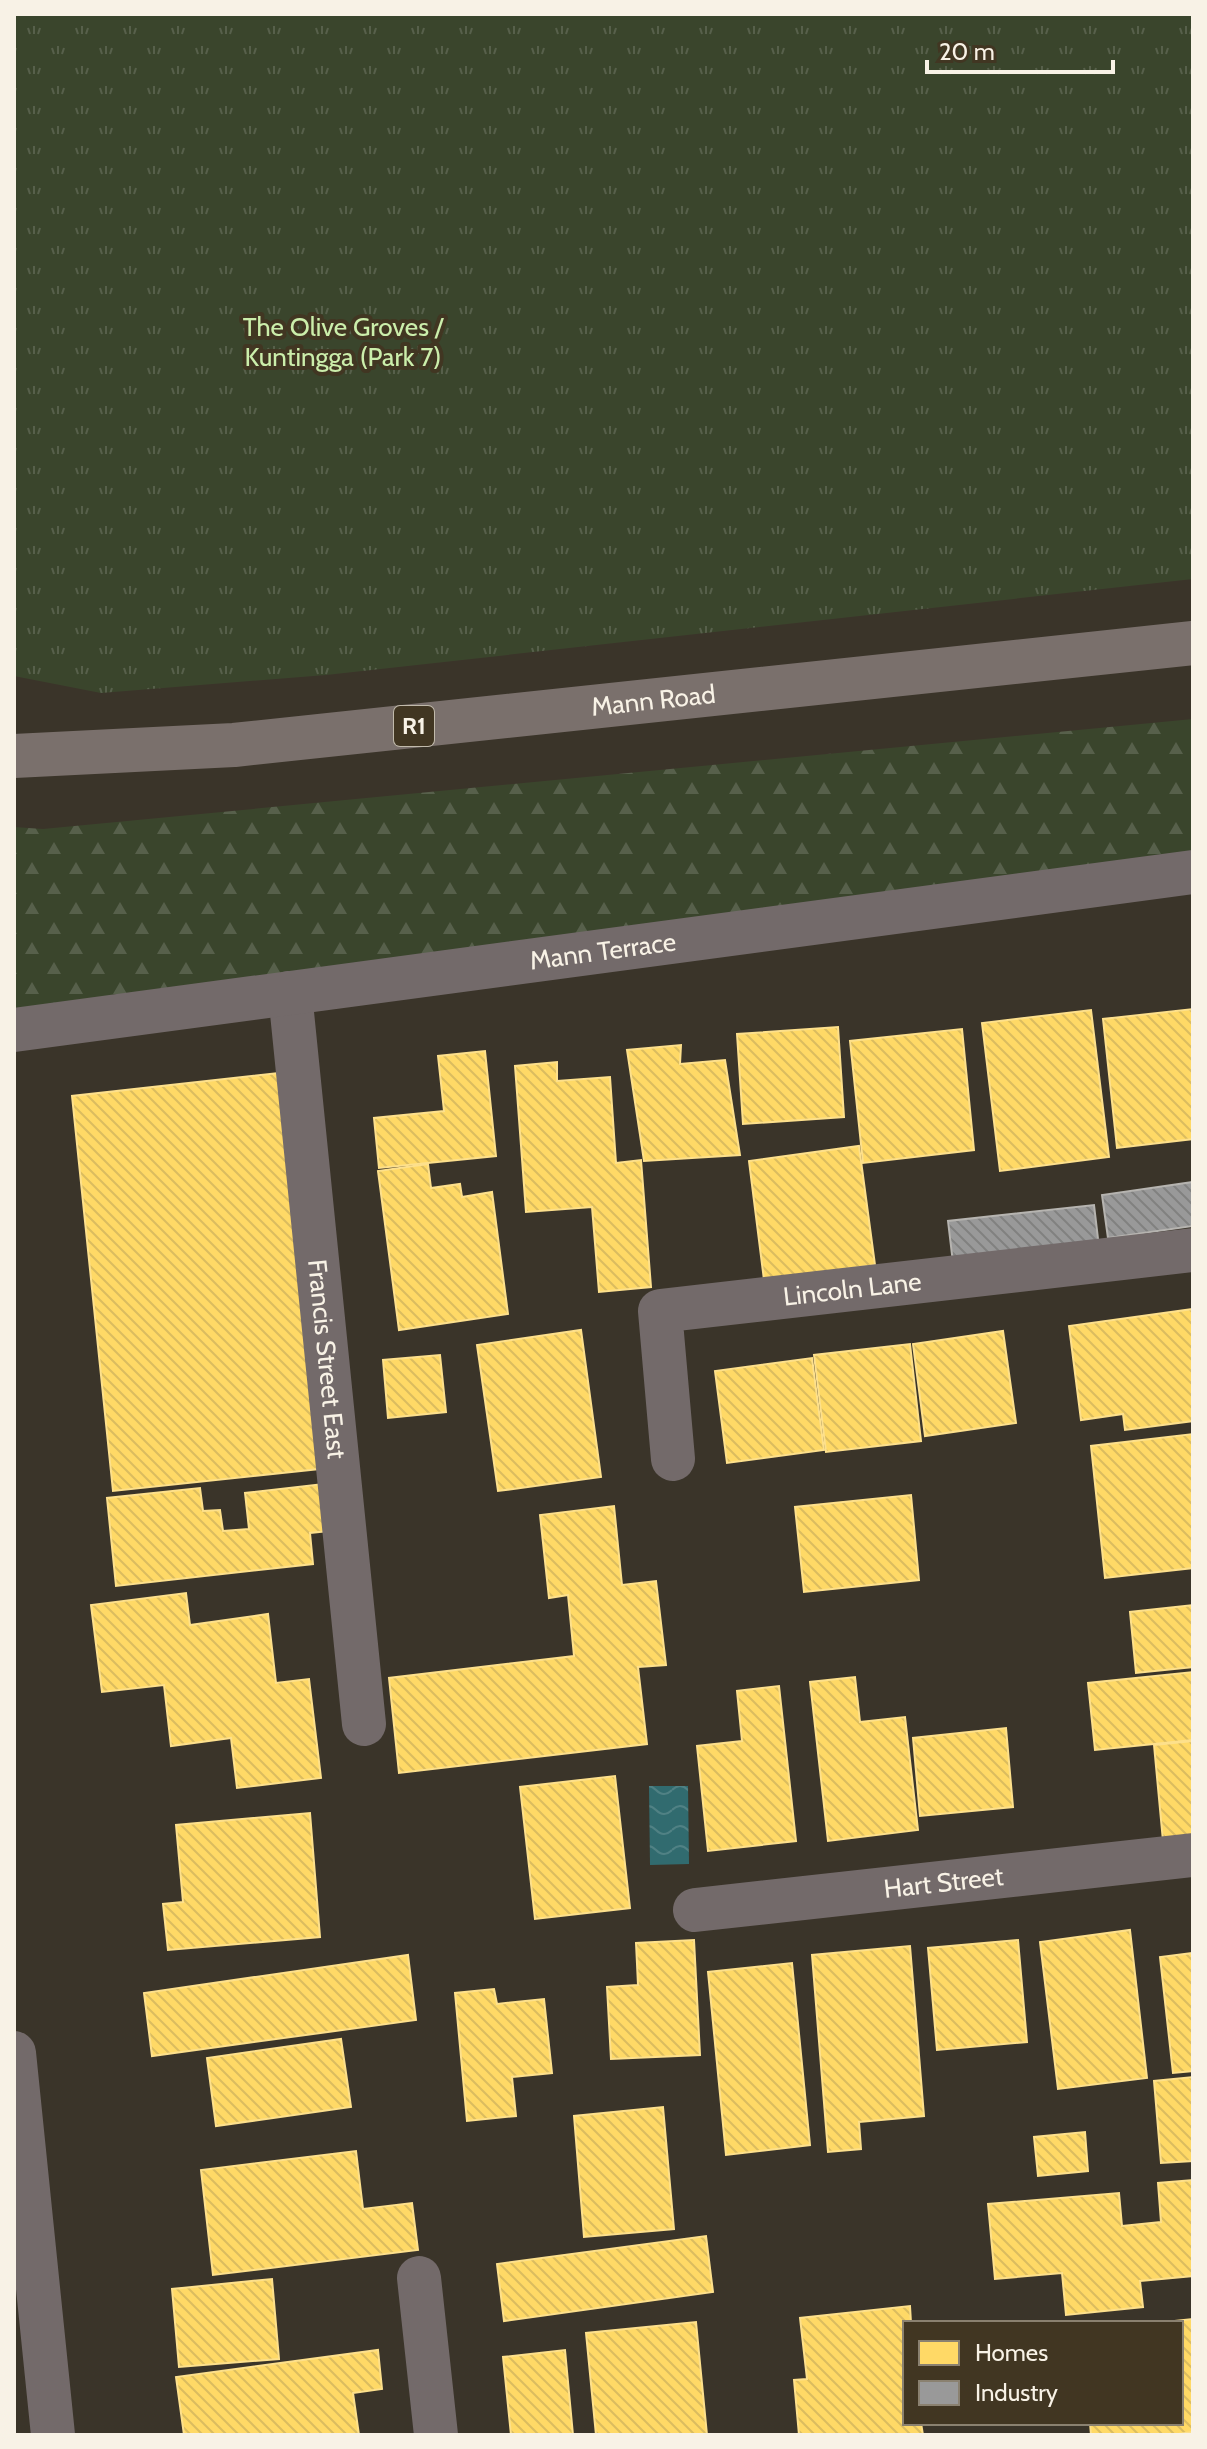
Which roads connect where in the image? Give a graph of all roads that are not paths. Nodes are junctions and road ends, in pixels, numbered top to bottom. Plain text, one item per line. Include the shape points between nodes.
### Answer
1 (1193, 643) edge
2 (14, 727) edge
3 (14, 740) edge
4 (112, 750) junction
5 (14, 756) edge
6 (1193, 872) edge
7 (290, 993) junction
8 (14, 1030) edge
9 (1193, 1250) edge
10 (673, 1459) dead end
11 (364, 1724) dead end
12 (1193, 1855) edge
13 (695, 1910) dead end
14 (14, 2053) edge
15 (419, 2278) dead end
16 (53, 2435) edge
17 (436, 2435) edge

1 - 4 highway, Mann Road / R1 via 234,745
2 - 4 highway
3 - 4 highway
4 - 5 highway, R1
6 - 7 street, Mann Terrace
7 - 8 street, Mann Terrace
7 - 11 street, Francis Street East
9 - 10 street, Lincoln Lane via 660,1311
12 - 13 street, Hart Street
14 - 16 street
15 - 17 street

